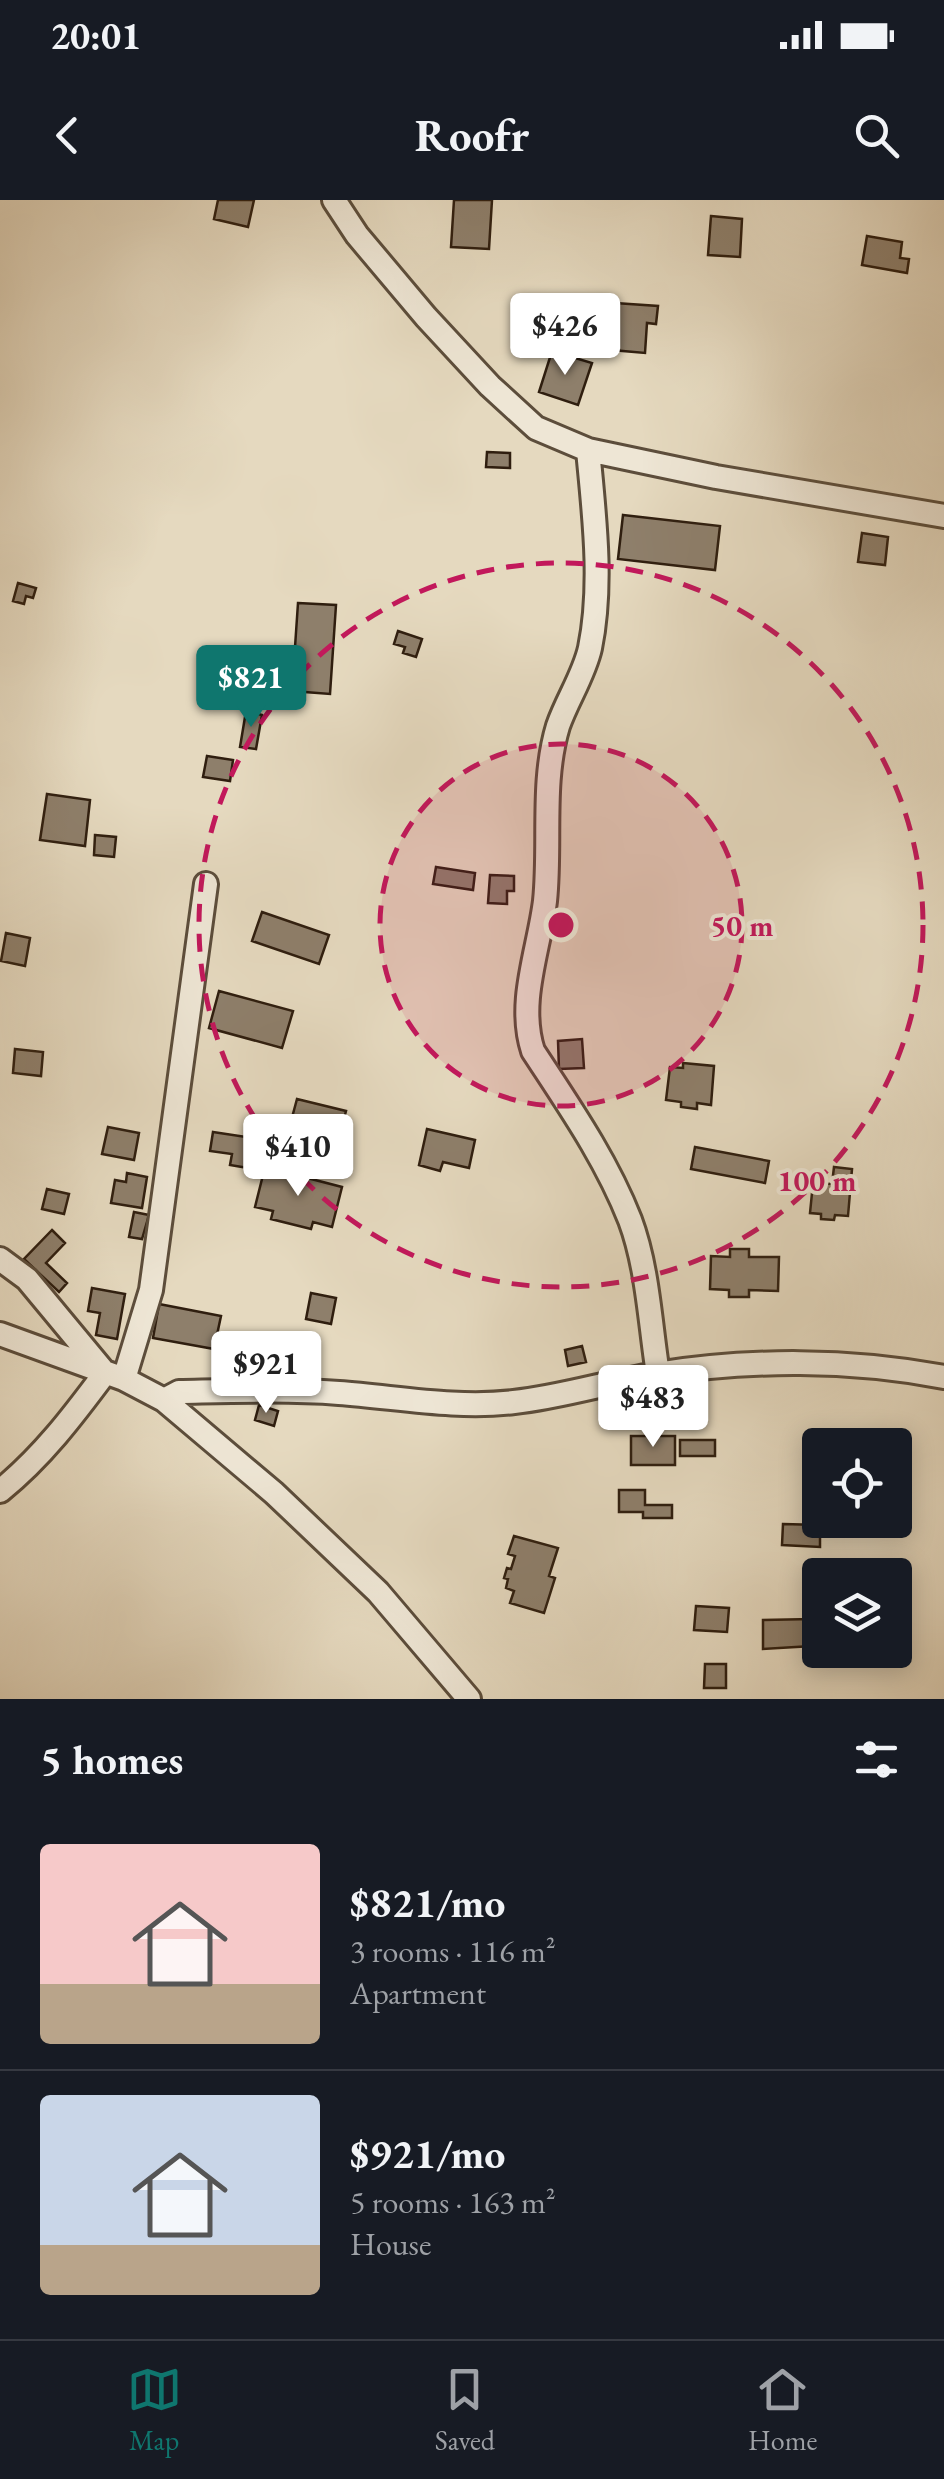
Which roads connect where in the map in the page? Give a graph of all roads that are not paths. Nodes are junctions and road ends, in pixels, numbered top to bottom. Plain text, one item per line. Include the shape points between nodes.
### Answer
1 (334, 200) edge
2 (588, 450) junction
3 (944, 516) edge
4 (206, 884) dead end
5 (0, 1259) edge
6 (0, 1334) edge
7 (658, 1374) junction
8 (114, 1376) junction
9 (944, 1377) edge
10 (164, 1400) junction
11 (0, 1491) edge
12 (469, 1699) edge

1 - 2 street via 357,236 490,386 536,428
2 - 3 street
2 - 7 street via 596,600 590,651 558,728 528,1035 600,1155 631,1223
4 - 8 street via 151,1290
5 - 8 street
6 - 8 street
7 - 9 street via 831,1364
7 - 10 street via 513,1402 300,1390 178,1392
8 - 10 street
8 - 11 street
10 - 12 street via 378,1592

